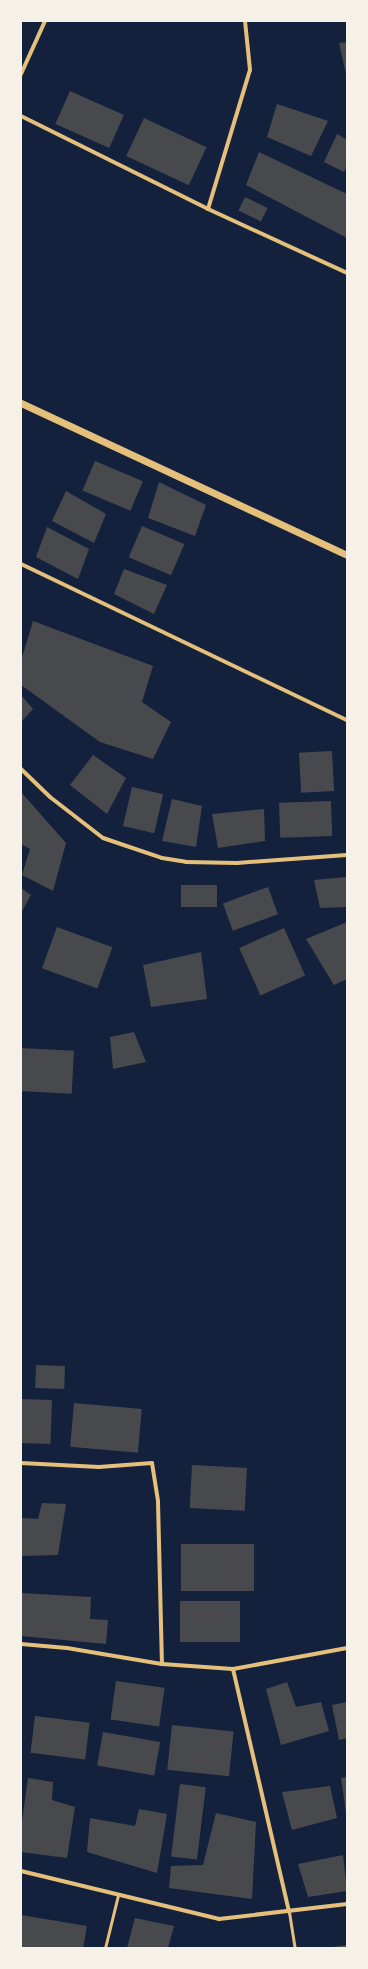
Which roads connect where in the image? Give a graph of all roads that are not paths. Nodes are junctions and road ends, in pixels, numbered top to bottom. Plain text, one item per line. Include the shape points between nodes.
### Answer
1 (45, 21) edge
2 (245, 21) edge
3 (21, 74) edge
4 (21, 116) edge
5 (208, 209) junction
6 (347, 273) edge
7 (21, 403) edge
8 (347, 555) edge
9 (21, 564) edge
10 (347, 720) edge
11 (21, 769) edge
12 (347, 855) edge
13 (21, 1463) edge
14 (21, 1644) edge
15 (347, 1648) edge
16 (162, 1664) junction
17 (233, 1669) junction
18 (21, 1871) edge
19 (118, 1895) junction
20 (347, 1904) edge
21 (289, 1912) junction
22 (105, 1948) edge
23 (295, 1948) edge

1 - 3 street
2 - 5 street via 250,70
4 - 5 street
5 - 6 street
7 - 8 street
9 - 10 street
11 - 12 street via 50,797 103,838 162,858 186,862 237,863
13 - 16 street via 99,1467 152,1463 158,1502
14 - 16 street via 67,1648
15 - 17 street
16 - 17 street
17 - 21 street
18 - 19 street
19 - 21 street via 219,1919
19 - 22 lane
20 - 21 street
21 - 23 lane

